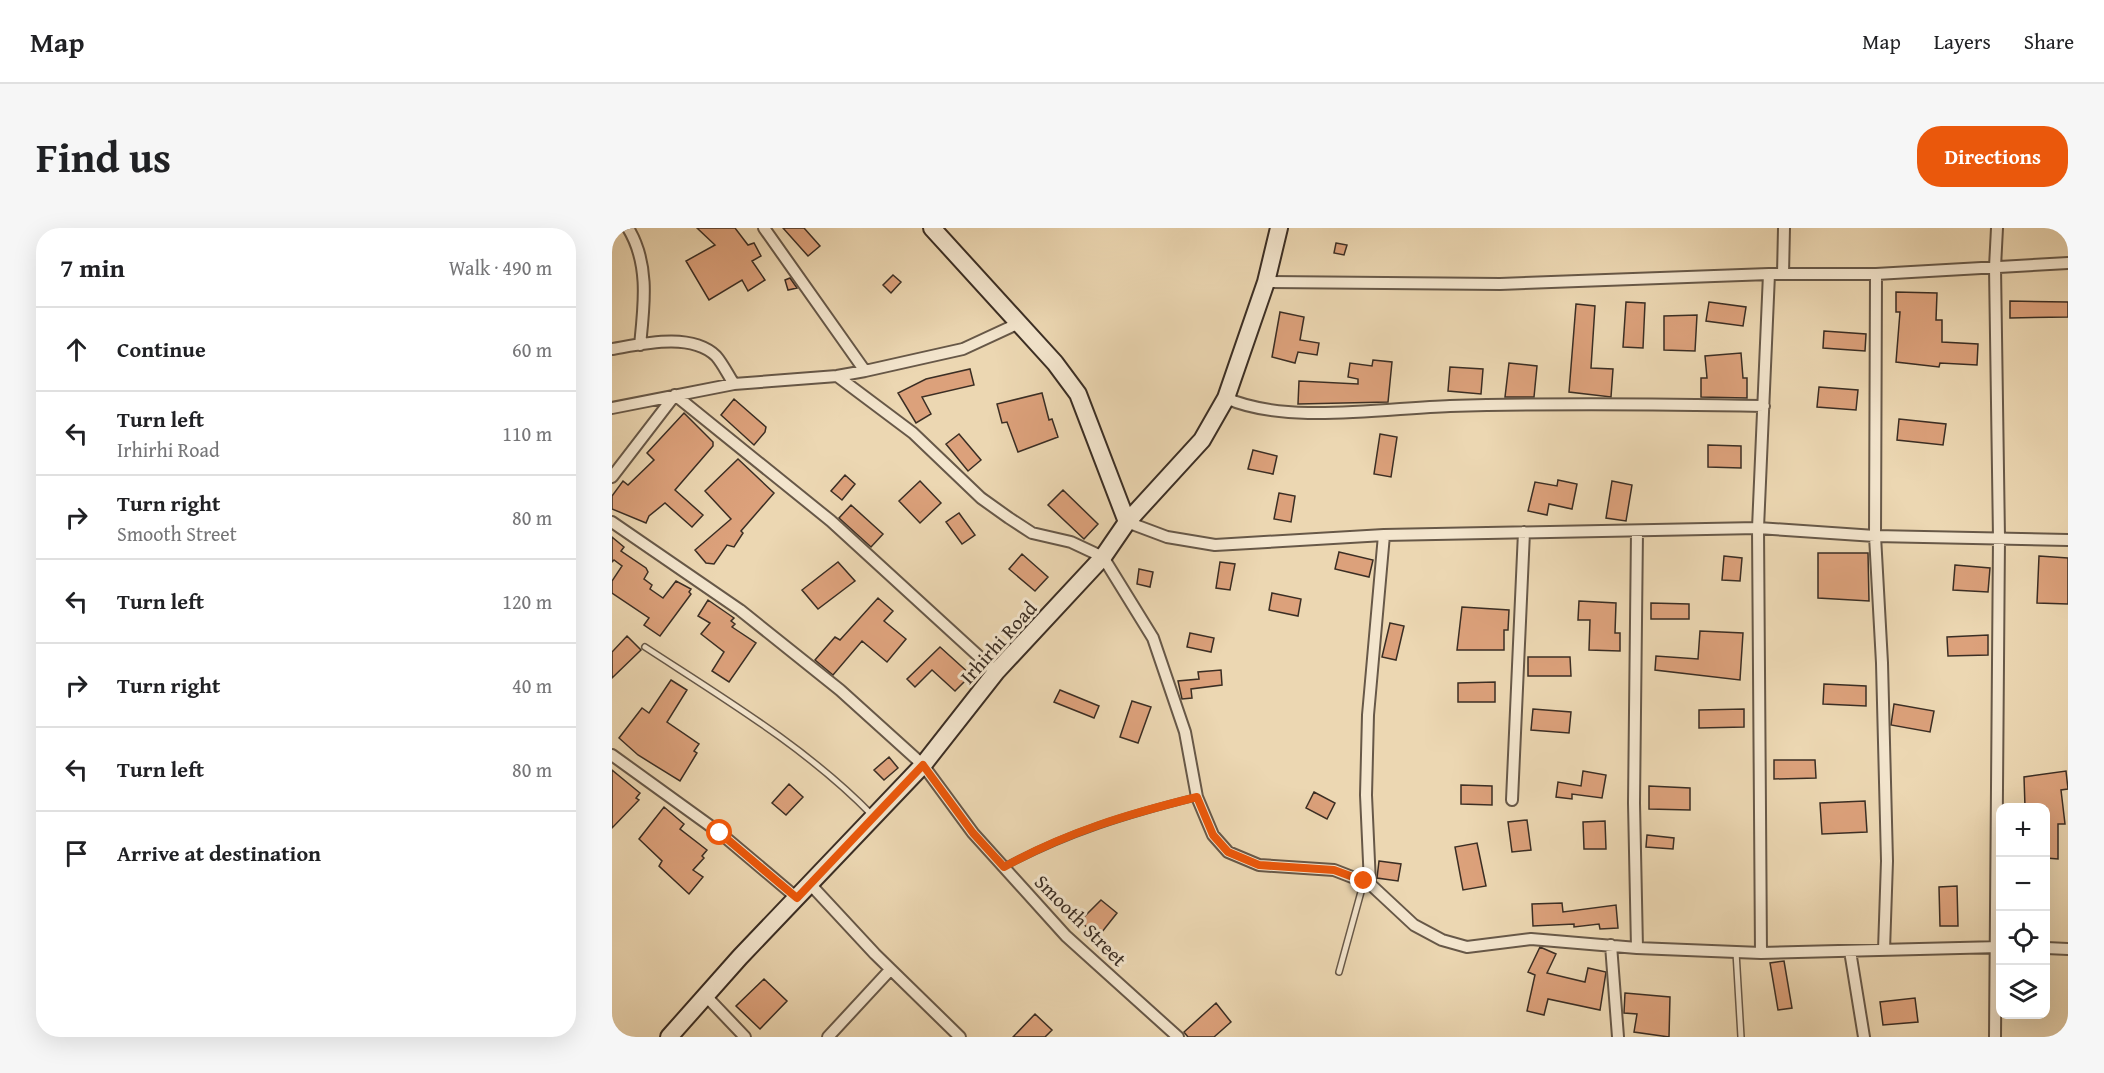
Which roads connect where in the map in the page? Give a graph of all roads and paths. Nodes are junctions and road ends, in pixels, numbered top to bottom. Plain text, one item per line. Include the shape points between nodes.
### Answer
1 (628, 228) edge
2 (764, 228) edge
3 (932, 228) edge
4 (1279, 228) edge
5 (1784, 228) edge
6 (1997, 228) edge
7 (2068, 264) edge
8 (1995, 267) junction
9 (1769, 273) junction
10 (1783, 274) junction
11 (1876, 274) junction
12 (1266, 282) junction
13 (1017, 324) junction
14 (640, 345) junction
15 (612, 349) edge
16 (865, 371) junction
17 (837, 376) junction
18 (734, 384) junction
19 (675, 395) junction
20 (1226, 398) junction
21 (1764, 406) junction
22 (612, 408) edge
23 (612, 477) edge
24 (612, 522) edge
25 (1127, 522) junction
26 (1758, 528) junction
27 (1637, 531) junction
28 (1524, 532) junction
29 (1384, 535) junction
30 (1875, 536) junction
31 (1999, 538) junction
32 (2068, 540) edge
33 (1103, 557) junction
34 (645, 647) dead end
35 (996, 672) junction
36 (612, 755) edge
37 (923, 765) junction
38 (1197, 797) junction
39 (1512, 800) dead end
40 (874, 817) junction
41 (1004, 867) junction
42 (1367, 882) junction
43 (810, 884) junction
44 (797, 898) junction
45 (1998, 911) edge
46 (1611, 945) junction
47 (1996, 947) edge
48 (1637, 948) junction
49 (2050, 948) edge
50 (2068, 949) edge
51 (1884, 950) junction
52 (1850, 951) junction
53 (1736, 952) junction
54 (1761, 953) junction
55 (1997, 965) edge
56 (890, 970) junction
57 (1339, 972) dead end
58 (705, 995) junction
59 (669, 1037) edge
60 (745, 1037) edge
61 (828, 1037) edge
62 (960, 1037) edge
63 (1178, 1037) edge
64 (1618, 1037) edge
65 (1741, 1037) edge
66 (1864, 1037) edge
67 (1995, 1037) edge

1 - 14 street via 643,270 645,309
2 - 16 street
3 - 13 street
4 - 12 street, Irhirhi Road
5 - 10 street
6 - 8 street
7 - 8 street
8 - 11 street
8 - 31 street
9 - 10 street
9 - 12 street via 1500,284
9 - 21 street
10 - 11 street
11 - 30 street
12 - 20 street, Irhirhi Road
13 - 16 street via 963,349
13 - 25 street via 1055,363 1077,394
14 - 15 street
14 - 18 street via 700,346 716,356
16 - 17 street
17 - 18 street
17 - 33 street via 913,433 981,498 1009,518 1032,533 1071,542
18 - 19 street
19 - 22 street
19 - 23 street
19 - 35 street via 831,521
20 - 21 street via 1245,407 1356,412 1448,406
20 - 25 street, Irhirhi Road via 1202,440
21 - 26 street
24 - 37 street, Smooth Street via 740,610 840,690
25 - 29 street via 1167,537 1215,545
25 - 33 street, Irhirhi Road
26 - 27 street
26 - 30 street
26 - 54 street
27 - 28 street
27 - 48 street
28 - 29 street
28 - 39 street
29 - 42 street via 1368,715
30 - 31 street
30 - 51 street via 1887,861
31 - 32 street
31 - 45 street
33 - 35 street, Irhirhi Road
33 - 38 street via 1153,638 1185,732
34 - 40 lane via 830,775
35 - 37 street, Irhirhi Road
36 - 44 street via 720,833
37 - 40 street, Irhirhi Road
37 - 41 street, Smooth Street via 973,833
38 - 41 lane via 1141,809 1076,833
38 - 42 street via 1213,835 1228,852 1259,865 1334,870
40 - 43 street, Irhirhi Road
41 - 63 street, Smooth Street via 1066,936
42 - 46 street via 1414,925 1459,945 1498,945 1530,939
42 - 57 lane
43 - 44 street, Irhirhi Road
43 - 56 street
44 - 58 street, Irhirhi Road
46 - 48 street
46 - 64 street
47 - 51 street
48 - 53 street
49 - 50 street
51 - 52 street
52 - 54 street
52 - 66 street
53 - 54 street
53 - 65 lane
55 - 67 street
56 - 61 street
56 - 62 street
58 - 59 street, Irhirhi Road
58 - 60 street

